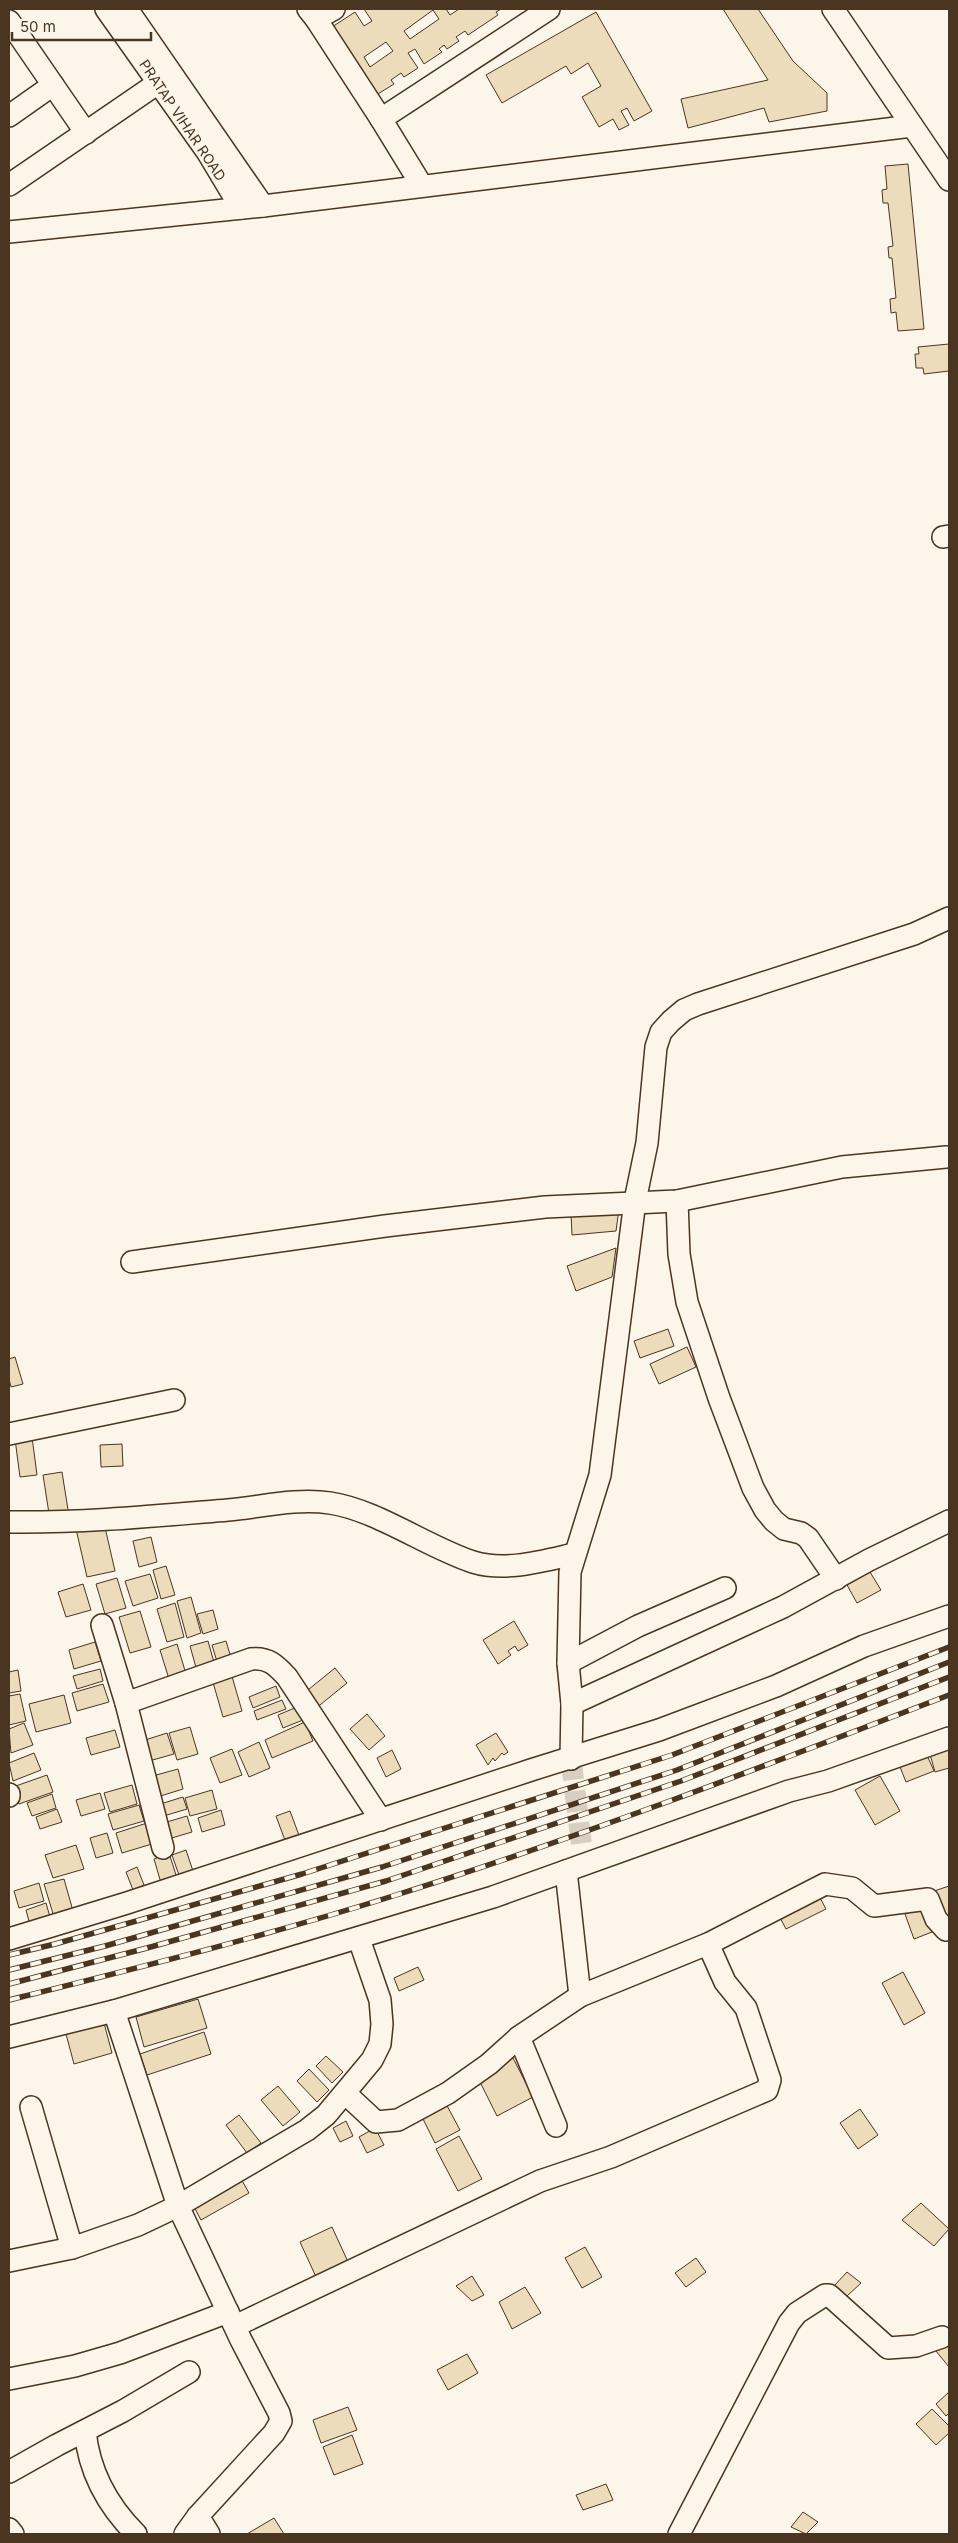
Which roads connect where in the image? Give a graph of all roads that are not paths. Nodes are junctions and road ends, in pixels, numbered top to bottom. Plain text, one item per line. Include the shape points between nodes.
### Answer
1 (106, 9) edge
2 (127, 9) edge
3 (334, 9) edge
4 (549, 9) edge
5 (833, 9) edge
6 (312, 14) edge
7 (9, 21) edge
8 (158, 83) junction
9 (53, 85) junction
10 (9, 116) edge
11 (381, 119) junction
12 (912, 126) junction
13 (86, 133) junction
14 (949, 180) edge
15 (9, 185) edge
16 (422, 186) junction
17 (263, 206) junction
18 (241, 208) junction
19 (9, 232) edge
20 (949, 918) edge
21 (946, 1157) dead end
22 (635, 1201) junction
23 (677, 1201) junction
24 (132, 1262) dead end
25 (174, 1400) dead end
26 (9, 1434) edge
27 (949, 1521) edge
28 (9, 1522) edge
29 (574, 1554) junction
30 (836, 1579) junction
31 (725, 1588) dead end
32 (949, 1616) edge
33 (102, 1625) dead end
34 (568, 1663) junction
35 (126, 1703) junction
36 (572, 1704) junction
37 (949, 1738) edge
38 (571, 1759) junction
39 (381, 1820) junction
40 (163, 1848) dead end
41 (566, 1871) junction
42 (949, 1928) edge
43 (9, 1939) edge
44 (359, 1939) junction
45 (708, 1944) junction
46 (580, 1996) junction
47 (114, 2011) junction
48 (9, 2037) edge
49 (519, 2038) junction
50 (346, 2094) junction
51 (31, 2107) dead end
52 (556, 2126) dead end
53 (178, 2206) junction
54 (72, 2248) junction
55 (9, 2261) edge
56 (231, 2319) junction
57 (942, 2337) dead end
58 (189, 2372) dead end
59 (9, 2379) edge
60 (85, 2431) junction
61 (9, 2472) edge
62 (198, 2516) junction
63 (9, 2529) edge
64 (12, 2534) edge
65 (136, 2534) edge
66 (185, 2534) edge
67 (209, 2534) edge
68 (679, 2534) edge

1 - 8 street, PRATAP VIHAR ROAD
2 - 17 street, PRATAP VIHAR ROAD
3 - 6 street
4 - 11 street
5 - 12 street
6 - 11 street
7 - 9 street
8 - 13 street
8 - 18 street, PRATAP VIHAR ROAD via 208,153
9 - 10 street
9 - 13 street
11 - 16 street
12 - 14 street
12 - 16 street
13 - 15 street
16 - 17 street
17 - 18 street
18 - 19 street
20 - 22 street via 922,932 698,1004 671,1021 661,1032 656,1047 647,1142
21 - 23 street via 842,1167
22 - 23 street
22 - 24 street via 545,1207 385,1226
22 - 29 street via 600,1475
23 - 30 street via 679,1254 687,1302 753,1488 774,1521 808,1538
25 - 26 street
27 - 30 street
28 - 29 street via 39,1523 305,1502 331,1503 359,1511 475,1562 531,1564
29 - 34 street via 570,1572
30 - 36 street via 783,1608
31 - 34 street via 638,1626
32 - 38 street via 864,1646 776,1686 695,1717
33 - 35 street
34 - 36 street
35 - 39 street via 251,1659 271,1661 287,1677
35 - 40 street
36 - 38 street
37 - 41 street
38 - 39 street
39 - 43 street
41 - 44 street
41 - 46 street
42 - 45 street via 946,1930 936,1919 928,1899 874,1906 852,1888 825,1884
44 - 47 street
44 - 50 street via 380,2000 382,2024 380,2044 372,2060
45 - 46 street
45 - 56 street via 725,1982 746,2008 770,2080 766,2090 611,2157 540,2181
46 - 49 street
47 - 48 street
47 - 53 street
49 - 50 street via 468,2079 398,2120 376,2122
49 - 52 street
50 - 53 street via 306,2130
51 - 54 street
53 - 54 street via 138,2225
53 - 56 street
54 - 55 street
56 - 59 street via 75,2366
56 - 62 street via 279,2413 280,2421 274,2433
57 - 68 street via 916,2346 888,2348 825,2294 797,2312
58 - 60 street
60 - 61 street
60 - 65 street via 90,2460 102,2489
62 - 66 street
62 - 67 street
63 - 64 street

